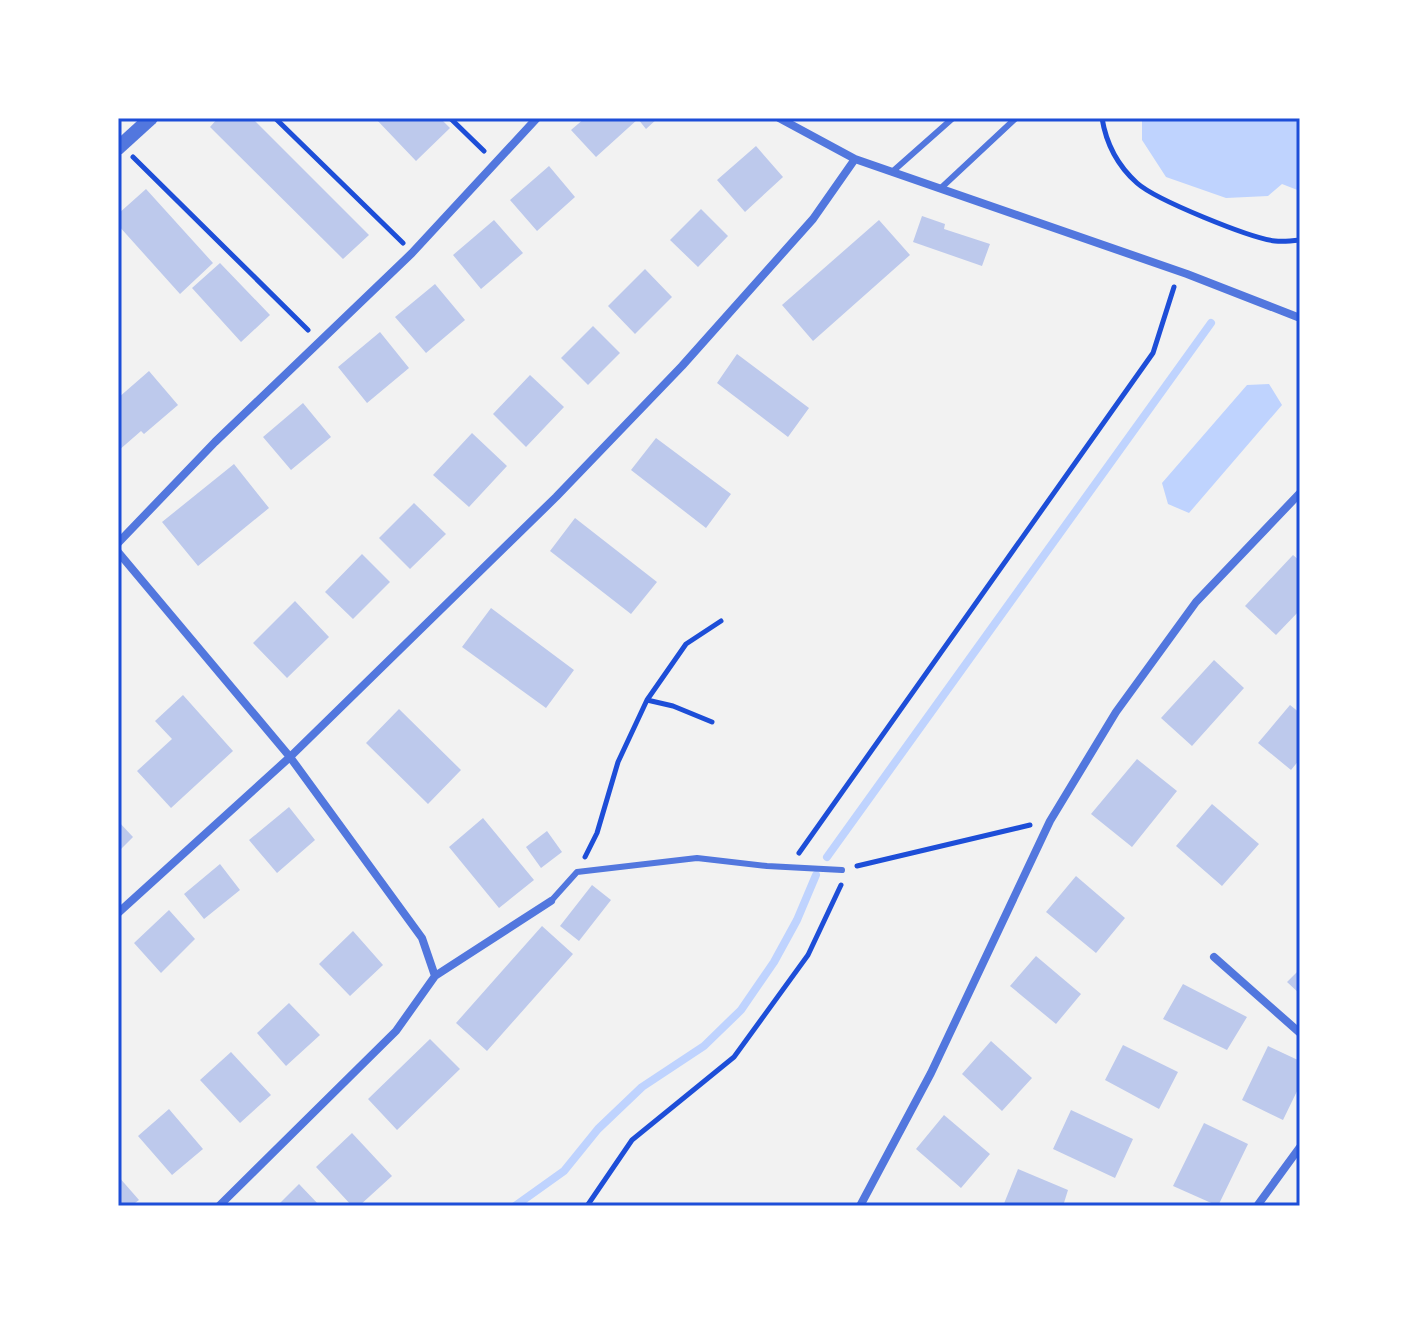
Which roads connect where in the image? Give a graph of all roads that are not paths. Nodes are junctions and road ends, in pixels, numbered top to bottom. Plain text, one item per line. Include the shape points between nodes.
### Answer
1 (151, 118) edge
2 (537, 118) edge
3 (779, 118) edge
4 (953, 118) edge
5 (1016, 118) edge
6 (119, 147) edge
7 (855, 159) junction
8 (892, 172) junction
9 (941, 188) junction
10 (1300, 318) edge
11 (1300, 493) edge
12 (118, 543) edge
13 (118, 552) edge
14 (290, 757) junction
15 (842, 870) road end
16 (551, 901) joint
17 (118, 913) edge
18 (1214, 957) dead end
19 (435, 976) junction
20 (1300, 1033) edge
21 (1300, 1147) edge
22 (219, 1206) edge
23 (860, 1206) edge
24 (1257, 1206) edge

1 - 6 street
2 - 12 street via 412,253
3 - 7 street
4 - 8 lane
5 - 9 lane
7 - 8 street
7 - 14 street via 813,219 682,366
8 - 9 street
9 - 10 street
11 - 23 street via 1196,602 1116,712 1050,821 931,1073
13 - 14 street
14 - 17 street
14 - 19 street via 422,938
15 - 16 lane via 697,858 577,872
16 - 19 street
18 - 20 street
19 - 22 street via 396,1031
21 - 24 street

